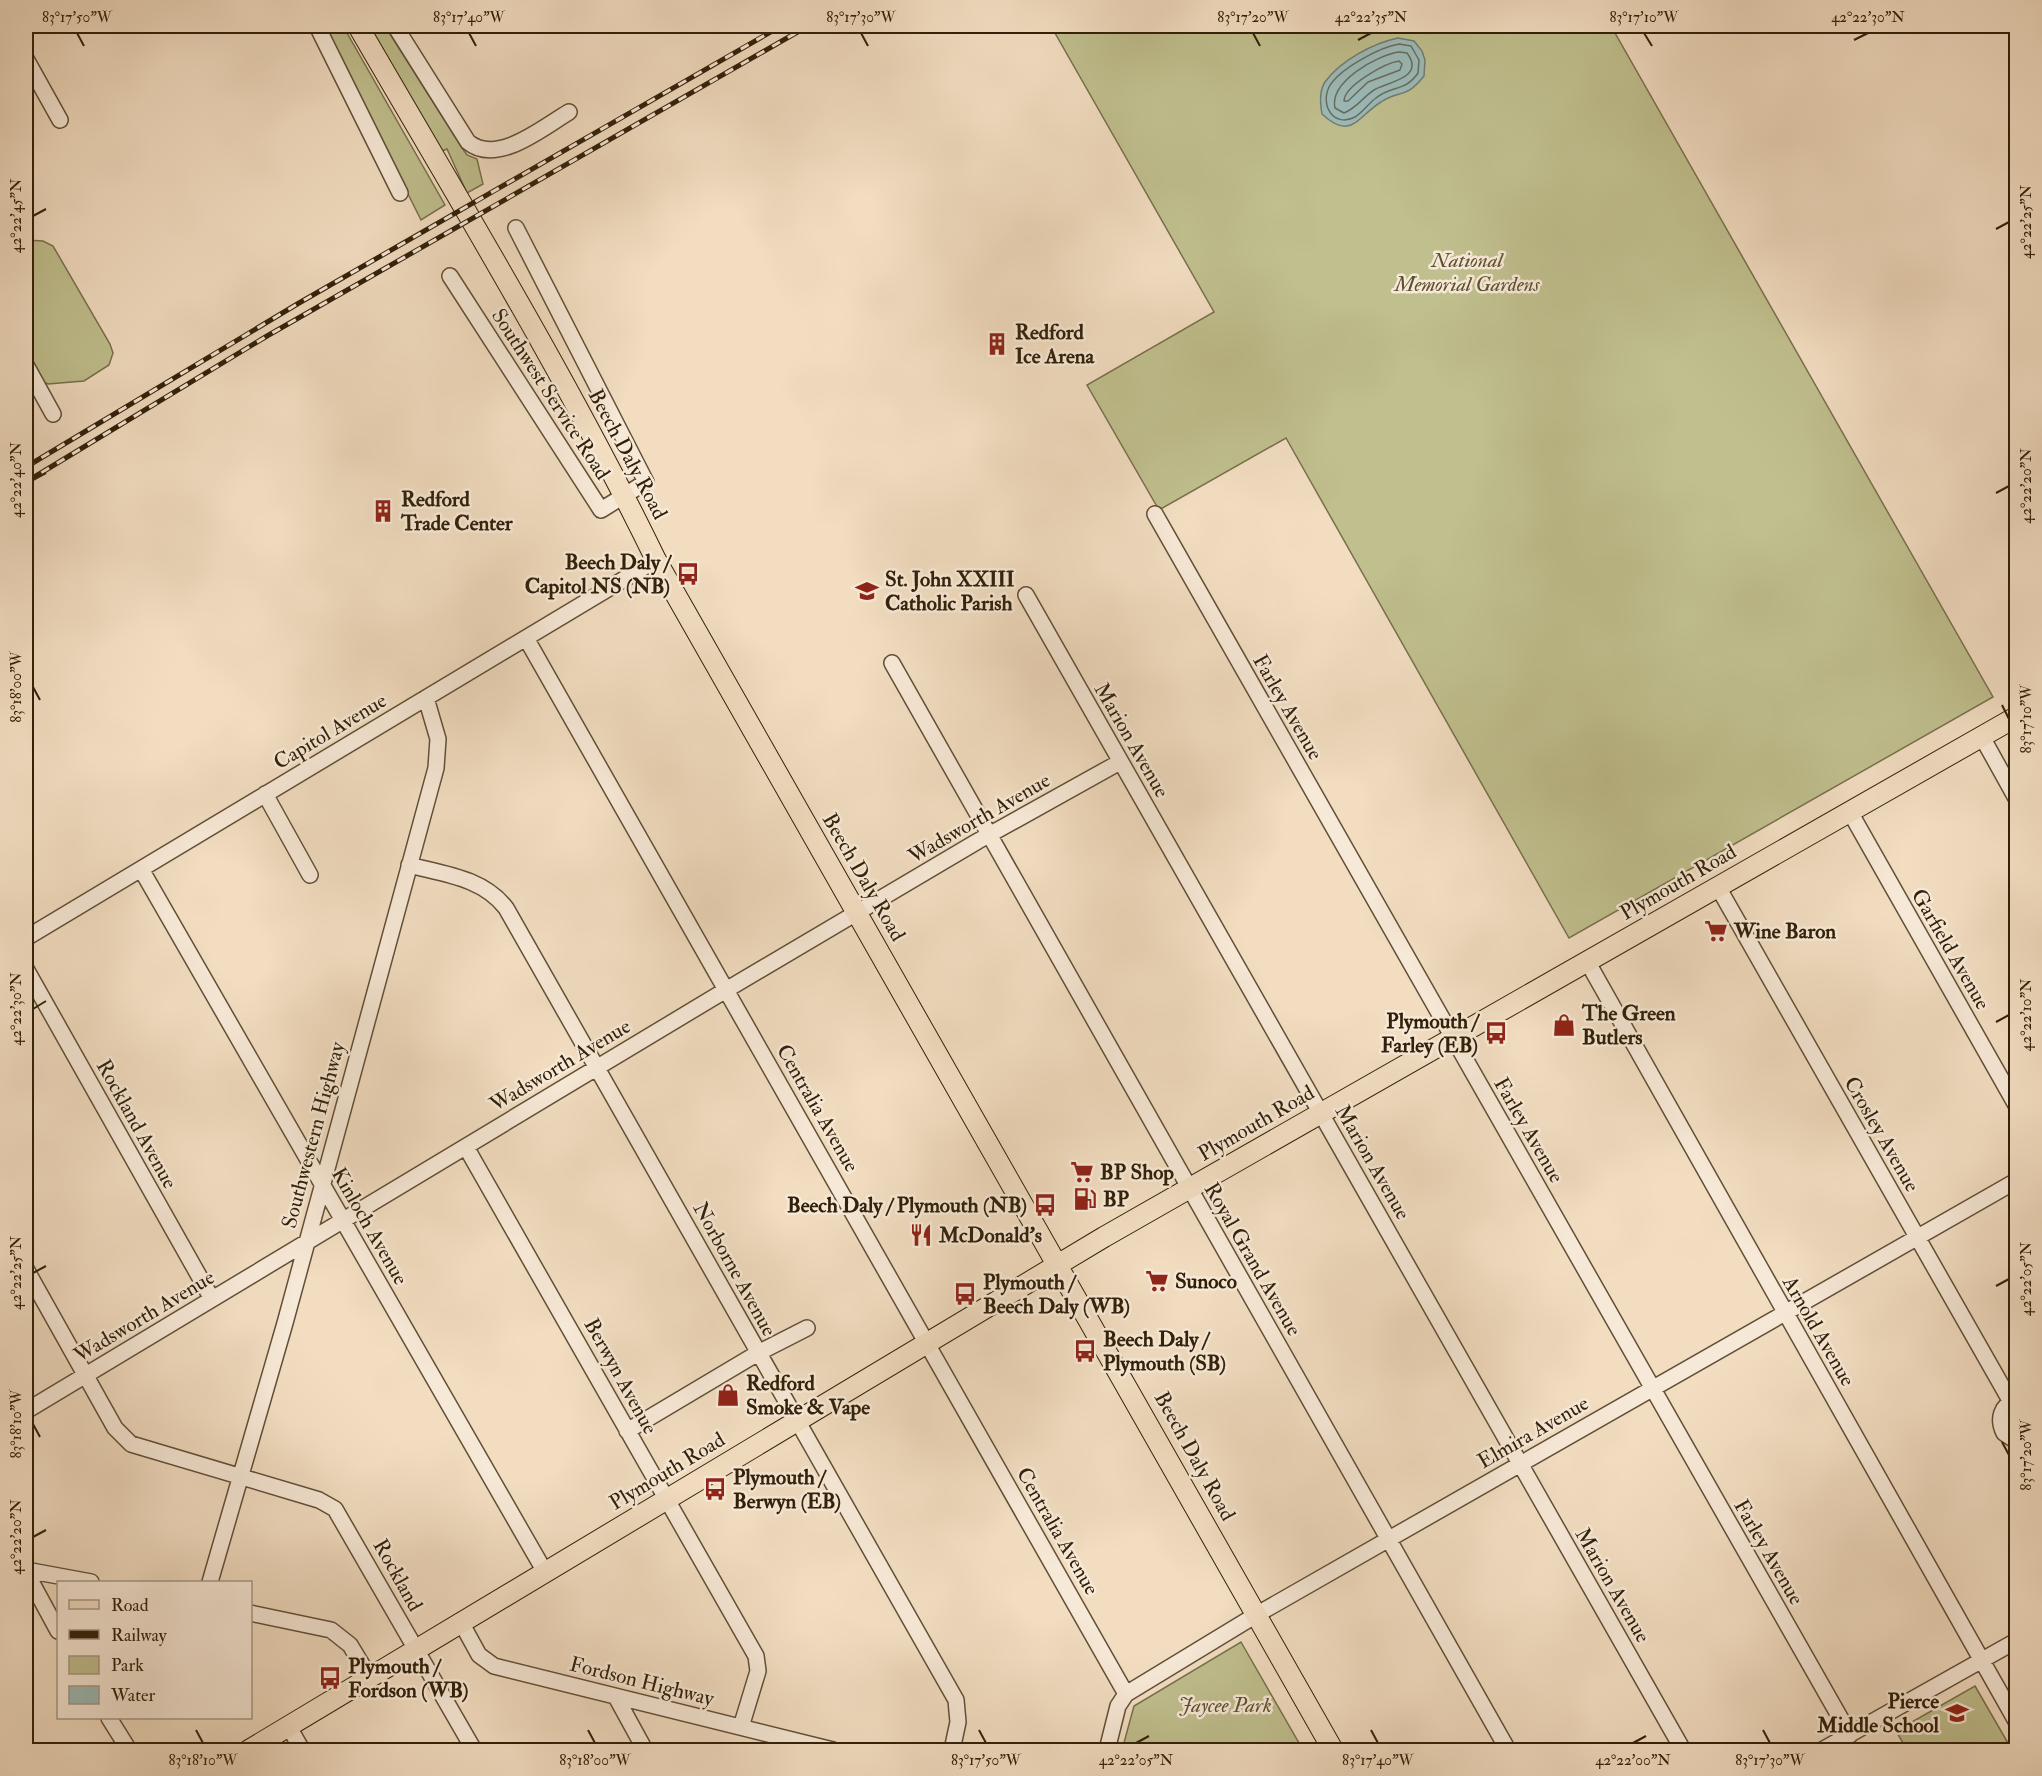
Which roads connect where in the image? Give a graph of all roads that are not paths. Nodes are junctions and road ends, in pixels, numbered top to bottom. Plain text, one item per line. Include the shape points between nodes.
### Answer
1 (317, 26) edge
2 (358, 26) edge
3 (395, 26) edge
4 (26, 59) edge
5 (569, 112) dead end
6 (60, 120) dead end
7 (400, 192) dead end
8 (516, 228) dead end
9 (450, 276) dead end
10 (26, 365) edge
11 (53, 414) dead end
12 (625, 496) junction
13 (1155, 514) dead end
14 (657, 560) junction
15 (1026, 595) dead end
16 (526, 638) junction
17 (892, 663) dead end
18 (426, 698) junction
19 (2016, 717) edge
20 (1982, 737) junction
21 (1120, 762) junction
22 (265, 794) junction
23 (2016, 798) edge
24 (1850, 812) junction
25 (988, 836) junction
26 (409, 865) junction
27 (141, 869) junction
28 (310, 875) dead end
29 (1718, 887) junction
30 (857, 913) junction
31 (26, 938) edge
32 (1587, 961) junction
33 (26, 969) edge
34 (726, 990) junction
35 (1453, 1038) junction
36 (597, 1068) junction
37 (2016, 1106) edge
38 (1321, 1113) junction
39 (466, 1147) junction
40 (2016, 1181) edge
41 (322, 1183) junction
42 (1189, 1189) junction
43 (343, 1220) junction
44 (1917, 1238) junction
45 (306, 1242) junction
46 (1059, 1264) junction
47 (26, 1269) edge
48 (212, 1299) junction
49 (1784, 1312) junction
50 (807, 1328) dead end
51 (927, 1342) junction
52 (758, 1353) junction
53 (85, 1375) junction
54 (1652, 1389) junction
55 (2014, 1401) edge
56 (26, 1411) edge
57 (796, 1421) junction
58 (627, 1431) junction
59 (2016, 1441) edge
60 (1520, 1464) junction
61 (240, 1476) junction
62 (666, 1499) junction
63 (1389, 1540) junction
64 (26, 1571) edge
65 (545, 1572) junction
66 (85, 1581) edge
67 (210, 1581) edge
68 (252, 1613) edge
69 (1256, 1615) junction
70 (462, 1624) junction
71 (57, 1629) edge
72 (2016, 1641) edge
73 (416, 1651) junction
74 (1982, 1660) junction
75 (370, 1678) junction
76 (1126, 1694) junction
77 (616, 1697) junction
78 (110, 1719) edge
79 (2016, 1721) edge
80 (289, 1727) junction
81 (741, 1727) junction
82 (1850, 1735) junction
83 (129, 1750) edge
84 (249, 1750) edge
85 (302, 1750) edge
86 (474, 1750) edge
87 (645, 1750) edge
88 (833, 1750) edge
89 (952, 1750) edge
90 (1107, 1750) edge
91 (1334, 1750) edge
92 (1508, 1750) edge
93 (1683, 1750) edge
94 (1822, 1750) edge

1 - 7 street
2 - 12 main road, Beech Daly Road
3 - 5 street via 476,149 494,151 510,146
4 - 6 street
8 - 12 street via 646,482
9 - 12 street, Southwest Service Road via 601,510
10 - 11 street
12 - 14 main road, Beech Daly Road
13 - 35 street, Farley Avenue
14 - 16 street, Capitol Avenue
14 - 30 main road, Beech Daly Road
15 - 21 street, Marion Avenue
16 - 18 street, Capitol Avenue
16 - 34 street, Centralia Avenue
17 - 25 street, Royal Grand Avenue
18 - 22 street, Capitol Avenue
18 - 26 street, Southwestern Highway via 438,739 438,756
19 - 20 main road, Plymouth Road
20 - 23 street
20 - 24 main road, Plymouth Road
21 - 25 street, Wadsworth Avenue
21 - 38 street, Marion Avenue
22 - 27 street, Capitol Avenue
22 - 28 street
24 - 29 main road, Plymouth Road
24 - 37 street, Garfield Avenue
25 - 30 street, Wadsworth Avenue
25 - 42 street, Royal Grand Avenue
26 - 36 street, Norborne Avenue via 476,883 498,897
26 - 41 street, Southwestern Highway
27 - 31 street, Capitol Avenue
27 - 41 street, Kinloch Avenue
29 - 32 main road, Plymouth Road
29 - 44 street, Crosley Avenue
30 - 34 street, Wadsworth Avenue
30 - 46 main road, Beech Daly Road
32 - 35 main road, Plymouth Road
32 - 49 street, Arnold Avenue
33 - 48 street, Rockland Avenue
34 - 36 street, Wadsworth Avenue
34 - 51 street, Centralia Avenue
35 - 38 main road, Plymouth Road
35 - 54 street, Farley Avenue
36 - 39 street, Wadsworth Avenue
36 - 52 street, Norborne Avenue
38 - 42 main road, Plymouth Road
38 - 60 street, Marion Avenue
39 - 43 street, Wadsworth Avenue
39 - 58 street, Berwyn Avenue
40 - 44 street, Elmira Avenue
41 - 43 street, Kinloch Avenue
41 - 45 street, Southwestern Highway
42 - 46 main road, Plymouth Road
42 - 63 street, Royal Grand Avenue
43 - 45 street, Wadsworth Avenue
43 - 65 street, Kinloch Avenue
44 - 49 street, Elmira Avenue
44 - 55 street, Crosley Avenue
45 - 48 street, Wadsworth Avenue
45 - 61 street, Southwestern Highway
46 - 51 main road, Plymouth Road
46 - 69 main road, Beech Daly Road
47 - 53 street, Rockland
48 - 53 street, Wadsworth Avenue
49 - 54 street, Elmira Avenue
49 - 74 street, Arnold Avenue
50 - 52 street
51 - 57 main road, Plymouth Road
51 - 76 street, Centralia Avenue
52 - 57 street, Norborne Avenue
52 - 58 street
53 - 56 street, Wadsworth Avenue
53 - 61 street, Rockland via 115,1428 131,1444
54 - 60 street, Elmira Avenue
54 - 82 street, Farley Avenue
55 - 59 street via 2001,1413 2001,1427
57 - 62 main road, Plymouth Road
57 - 89 street, Norborne Avenue via 956,1700 958,1722
58 - 62 street, Berwyn Avenue
60 - 63 street, Elmira Avenue
60 - 93 street, Marion Avenue
61 - 67 street, Southwestern Highway
61 - 73 street, Rockland via 319,1500 335,1509
62 - 65 main road, Plymouth Road
62 - 81 street, Berwyn Avenue via 756,1656 758,1671
63 - 69 street, Elmira Avenue
63 - 92 street, Royal Grand Avenue
64 - 66 street
64 - 71 street
65 - 70 main road, Plymouth Road
68 - 75 street via 331,1630 350,1645
69 - 76 street, Elmira Avenue
69 - 91 main road, Beech Daly Road
70 - 73 main road, Plymouth Road
70 - 77 street, Fordson Highway via 479,1655 489,1664
72 - 74 street
73 - 75 main road, Plymouth Road
73 - 86 street, Rockland
74 - 79 street, Arnold Avenue
74 - 82 street
75 - 80 main road, Plymouth Road
76 - 90 street via 1118,1706
77 - 81 street, Fordson Highway
77 - 87 street
78 - 83 street
80 - 84 main road, Plymouth Road
80 - 85 street
81 - 88 street, Fordson Highway
82 - 94 street

